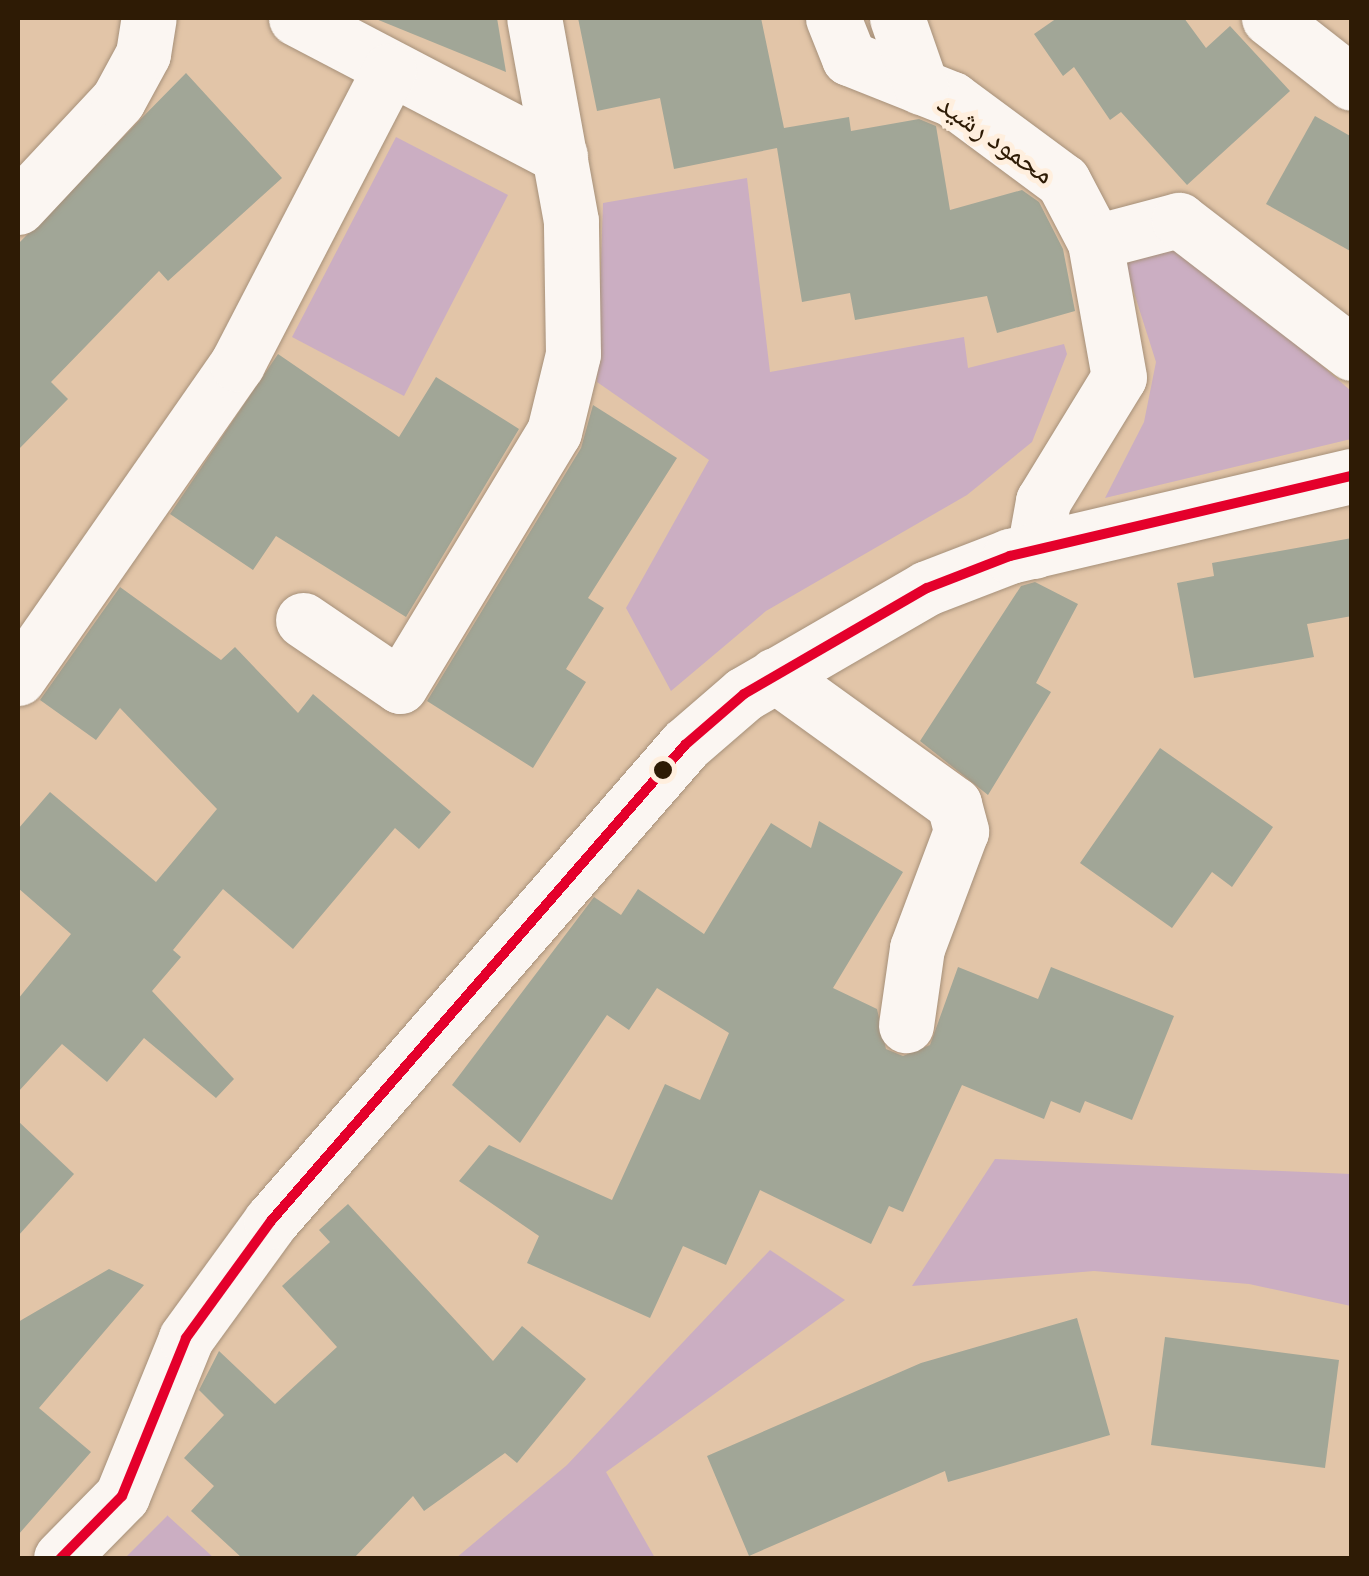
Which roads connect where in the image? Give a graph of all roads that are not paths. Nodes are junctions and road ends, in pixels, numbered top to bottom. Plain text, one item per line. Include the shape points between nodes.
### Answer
1 (150, 18) edge
2 (296, 18) edge
3 (534, 18) edge
4 (834, 18) edge
5 (897, 18) edge
6 (1269, 18) edge
7 (390, 71) junction
8 (1352, 83) edge
9 (921, 87) junction
10 (560, 156) junction
11 (18, 207) edge
12 (1095, 242) junction
13 (1352, 354) edge
14 (1352, 476) edge
15 (1034, 551) junction
16 (303, 620) dead end
17 (775, 675) junction
18 (18, 678) edge
19 (906, 1025) dead end
20 (61, 1558) edge

1 - 11 street via 143,54 118,100
2 - 7 street
3 - 10 street
4 - 9 street, محمود رشيد via 849,58
5 - 9 street
6 - 8 street
7 - 10 street
7 - 18 street via 238,364
9 - 12 street, محمود رشيد via 1063,181
10 - 16 street via 571,221 573,354 554,432 400,686
12 - 13 street via 1178,220
12 - 15 street, محمود رشيد via 1119,376 1043,501
14 - 15 street
15 - 17 street via 927,588
17 - 19 street via 954,804 961,830 917,948
17 - 20 street via 685,745 271,1221 186,1338 122,1496

